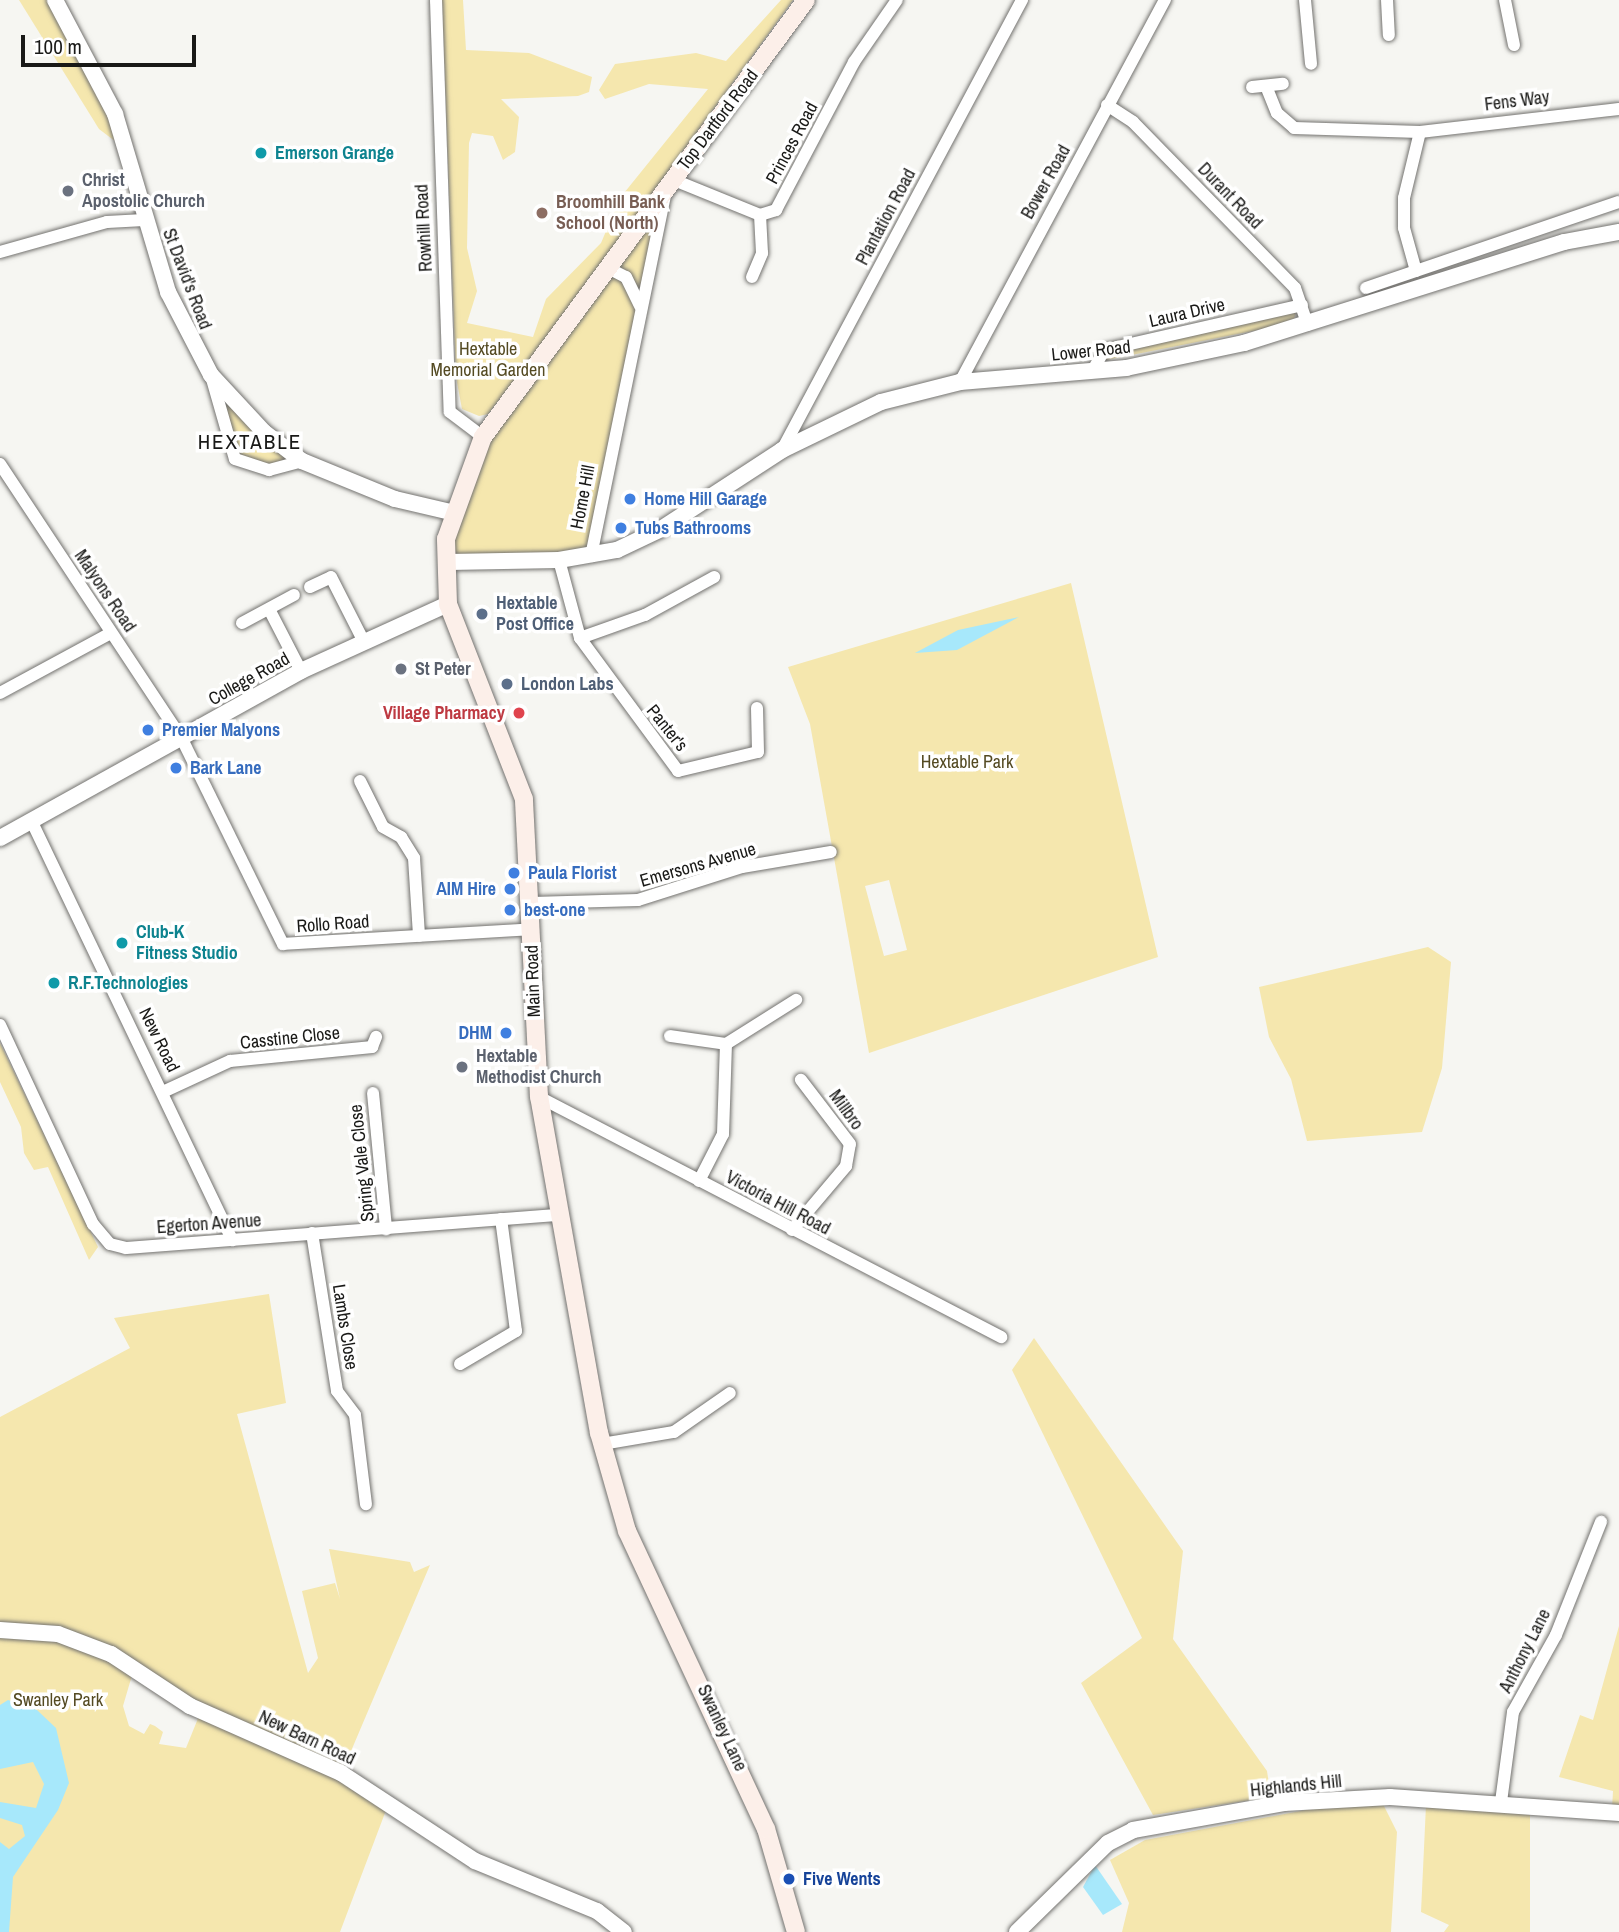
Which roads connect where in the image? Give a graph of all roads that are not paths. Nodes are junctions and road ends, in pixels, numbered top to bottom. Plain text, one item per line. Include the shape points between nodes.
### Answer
1 (55, 0) edge
2 (436, 0) edge
3 (806, 0) edge
4 (897, 0) edge
5 (1022, 0) edge
6 (1165, 0) edge
7 (1305, 0) edge
8 (1387, 0) edge
9 (1505, 0) edge
10 (1389, 36) dead end
11 (1514, 45) dead end
12 (1311, 64) dead end
13 (1283, 84) dead end
14 (1107, 105) junction
15 (1618, 109) edge
16 (1619, 123) edge
17 (1420, 132) junction
18 (670, 185) junction
19 (1619, 202) edge
20 (760, 215) junction
21 (144, 220) junction
22 (1619, 232) edge
23 (0, 252) edge
24 (608, 268) junction
25 (1416, 271) junction
26 (752, 277) dead end
27 (1366, 288) dead end
28 (1302, 305) junction
29 (640, 306) junction
30 (1308, 325) junction
31 (1092, 372) junction
32 (211, 375) junction
33 (960, 382) junction
34 (483, 437) junction
35 (782, 450) junction
36 (302, 461) junction
37 (0, 464) edge
38 (451, 512) junction
39 (590, 556) junction
40 (559, 560) junction
41 (449, 562) junction
42 (714, 577) dead end
43 (310, 587) dead end
44 (294, 595) dead end
45 (448, 604) junction
46 (269, 608) junction
47 (242, 623) dead end
48 (111, 633) junction
49 (580, 638) junction
50 (363, 640) junction
51 (301, 671) junction
52 (0, 693) edge
53 (757, 708) dead end
54 (181, 737) junction
55 (360, 781) dead end
56 (31, 820) junction
57 (0, 838) edge
58 (831, 852) dead end
59 (531, 902) junction
60 (532, 929) junction
61 (419, 936) junction
62 (796, 1000) dead end
63 (0, 1025) edge
64 (670, 1036) dead end
65 (376, 1037) dead end
66 (726, 1044) junction
67 (801, 1080) dead end
68 (165, 1091) junction
69 (373, 1093) dead end
70 (539, 1097) junction
71 (699, 1181) junction
72 (557, 1214) junction
73 (501, 1219) junction
74 (386, 1229) junction
75 (792, 1230) junction
76 (312, 1233) junction
77 (232, 1241) junction
78 (1001, 1337) dead end
79 (460, 1364) dead end
80 (730, 1393) dead end
81 (602, 1444) junction
82 (366, 1504) dead end
83 (1601, 1522) dead end
84 (627, 1531) joint
85 (0, 1630) edge
86 (1501, 1802) junction
87 (1619, 1813) edge
88 (624, 1932) edge
89 (796, 1932) edge
90 (1017, 1932) edge

1 - 21 street, St David's Road via 115,114
2 - 34 street, Rowhill Road via 450,411
3 - 18 main road, Top Dartford Road
4 - 20 street, Princes Road via 854,62 776,210
5 - 35 street, Plantation Road
6 - 14 street, Bower Road
7 - 12 street
8 - 10 street
9 - 11 street
13 - 17 street, Fens Way via 1259,87 1294,128
14 - 28 street, Durant Road via 1133,122 1286,278
14 - 33 street, Bower Road
15 - 16 street
15 - 17 street, Fens Way
17 - 25 street via 1404,198 1404,228
18 - 20 street
18 - 24 main road, Top Dartford Road
18 - 29 street, Home Hill
19 - 25 street
20 - 26 street via 762,253
21 - 23 street via 107,222
21 - 32 street, St David's Road via 167,292
22 - 30 street, Lower Road via 1564,242
24 - 29 street via 626,277
24 - 34 main road, Top Dartford Road
25 - 27 street
28 - 30 street, Durant Road
28 - 31 street, Laura Drive via 1104,350
29 - 39 street, Home Hill
30 - 31 street, Lower Road
31 - 33 street, Lower Road
32 - 36 street, St David's Road via 264,432
32 - 36 street, St David's Road via 235,459 269,470
33 - 35 street, Lower Road via 881,402
34 - 38 main road, Top Dartford Road
35 - 39 street, Lower Road via 661,529
36 - 38 street, St David's Road via 395,499
37 - 48 street, Malyons Road
38 - 41 main road, Top Dartford Road
39 - 40 street, Home Hill
40 - 41 street, Home Hill
40 - 49 street, Panter's
41 - 45 main road, Main Road
42 - 49 street via 645,615
43 - 50 street via 331,577
44 - 46 street
45 - 50 street, College Road
45 - 59 main road, Main Road via 514,759 529,825
46 - 47 street
46 - 51 street
48 - 52 street
48 - 54 street, Malyons Road
49 - 53 street, Panter's via 678,771 758,752
50 - 51 street, College Road
51 - 54 street, College Road
54 - 56 street, College Road
54 - 61 street, Rollo Road via 283,944
55 - 61 street via 377,802 383,827 401,837 414,858
56 - 57 street, College Road
56 - 68 street, New Road
58 - 59 street, Emersons Avenue via 742,867 638,900
59 - 60 main road, Main Road
60 - 61 street, Rollo Road
60 - 70 main road, Main Road
62 - 66 street
63 - 77 street, Egerton Avenue via 93,1224 110,1244
64 - 66 street
65 - 68 street, Casstine Close via 372,1047 230,1061
66 - 71 street via 723,1134
67 - 75 street, Millbro via 850,1144 846,1166
68 - 77 street, New Road
69 - 74 street, Spring Vale Close
70 - 71 street, Victoria Hill Road
70 - 72 main road, Main Road
71 - 75 street, Victoria Hill Road
72 - 73 street, Egerton Avenue
72 - 81 main road, Main Road
73 - 74 street, Egerton Avenue
73 - 79 street via 516,1331
74 - 76 street, Egerton Avenue
75 - 78 street, Victoria Hill Road
76 - 77 street, Egerton Avenue
76 - 82 street, Lambs Close via 337,1391 355,1415
80 - 81 street via 674,1432
81 - 84 main road, Main Road
83 - 86 street, Anthony Lane via 1556,1635 1513,1712
84 - 89 main road, Swanley Lane via 741,1768
85 - 88 street, New Barn Road via 58,1634 111,1654 190,1706 341,1773 475,1861 597,1911
86 - 87 street, Highlands Hill
86 - 90 street, Highlands Hill via 1390,1797 1284,1803 1133,1830 1108,1843

